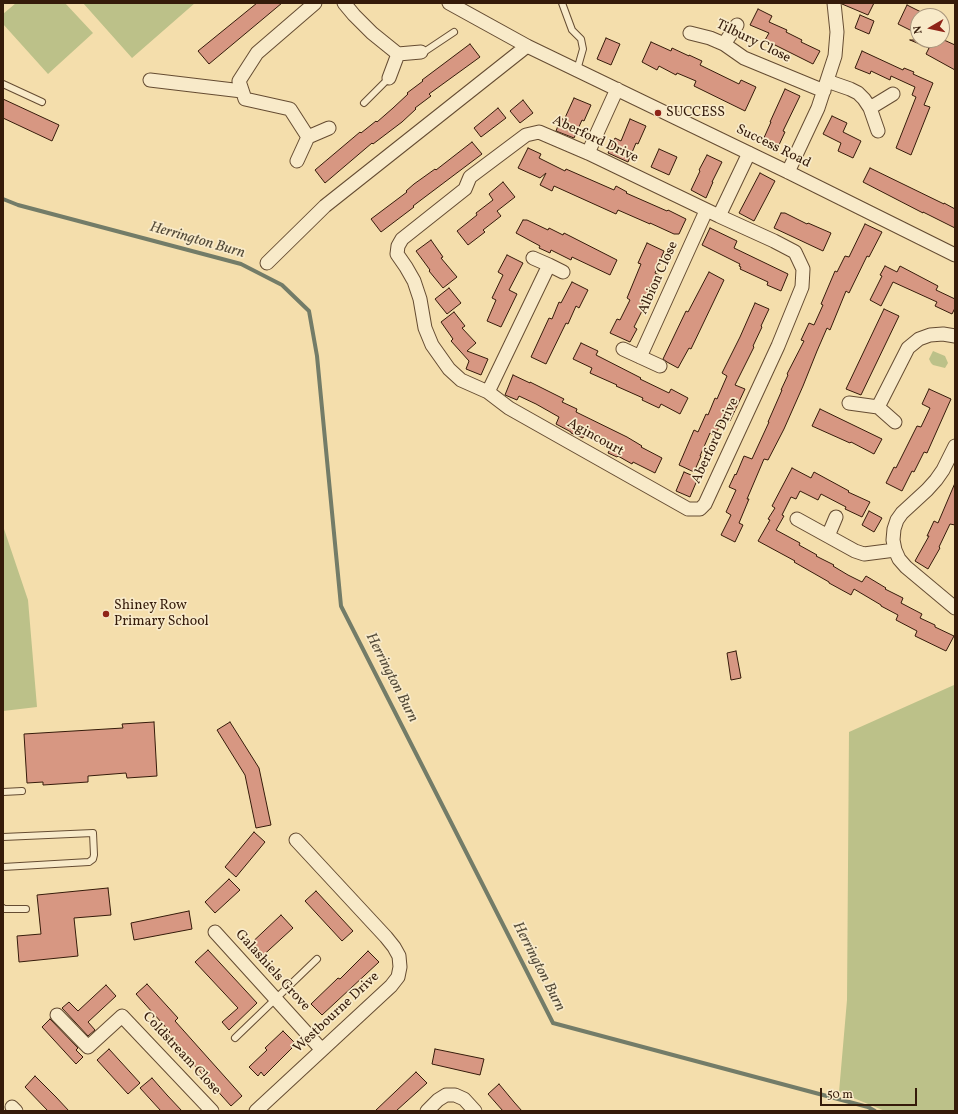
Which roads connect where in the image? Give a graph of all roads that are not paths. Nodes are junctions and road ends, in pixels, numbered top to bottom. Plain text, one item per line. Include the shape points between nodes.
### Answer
1 (315, 3) edge
2 (344, 3) edge
3 (449, 3) edge
4 (562, 3) edge
5 (834, 3) edge
6 (737, 25) dead end
7 (454, 32) dead end
8 (690, 33) dead end
9 (724, 44) junction
10 (527, 46) junction
11 (421, 52) joint
12 (398, 54) junction
13 (577, 70) junction
14 (389, 78) joint
15 (150, 80) dead end
16 (3, 84) edge
17 (825, 86) junction
18 (618, 89) junction
19 (242, 91) junction
20 (893, 94) dead end
21 (42, 102) dead end
22 (364, 103) dead end
23 (870, 108) junction
24 (329, 128) dead end
25 (878, 131) dead end
26 (308, 136) junction
27 (588, 153) junction
28 (749, 153) junction
29 (297, 161) dead end
30 (788, 172) junction
31 (706, 211) junction
32 (719, 216) junction
33 (398, 246) joint
34 (955, 255) edge
35 (533, 258) dead end
36 (267, 264) dead end
37 (550, 265) junction
38 (563, 272) dead end
39 (955, 336) edge
40 (623, 349) dead end
41 (640, 357) junction
42 (660, 366) dead end
43 (488, 392) junction
44 (849, 403) dead end
45 (878, 407) junction
46 (895, 422) dead end
47 (955, 446) edge
48 (688, 509) joint
49 (836, 517) dead end
50 (797, 519) dead end
51 (828, 536) junction
52 (895, 550) junction
53 (955, 608) edge
54 (22, 791) dead end
55 (3, 792) edge
56 (3, 837) edge
57 (296, 840) dead end
58 (3, 867) edge
59 (3, 908) edge
60 (26, 908) dead end
61 (215, 932) dead end
62 (317, 959) dead end
63 (276, 999) junction
64 (57, 1015) dead end
65 (235, 1038) dead end
66 (322, 1050) junction
67 (212, 1111) edge
68 (256, 1111) edge
69 (427, 1111) edge
70 (475, 1111) edge

1 - 19 street via 257,53 239,81
2 - 12 street via 372,33
3 - 10 street, Success Road
4 - 13 lane via 572,30 581,39 583,49
5 - 17 street via 837,32 835,56
6 - 9 street
7 - 11 lane
8 - 9 street, Tilbury Close
9 - 17 street, Tilbury Close via 744,58
10 - 13 street, Success Road
10 - 36 street via 325,206
11 - 12 street
12 - 14 street
13 - 18 street, Success Road
14 - 22 lane
15 - 19 street
16 - 21 lane
17 - 23 street, Tilbury Close via 850,89 864,99
17 - 30 street via 818,108
18 - 27 street
18 - 28 street, Success Road
19 - 26 street via 245,99 290,109
20 - 23 street
23 - 25 street
24 - 26 street
26 - 29 street
27 - 31 street, Aberford Drive
27 - 33 street, Aberford Drive via 539,132 526,135 470,177 465,189 402,239
28 - 30 street, Success Road
28 - 32 street
30 - 34 street, Success Road
31 - 32 street, Aberford Drive
31 - 41 street, Albion Close
32 - 48 street, Aberford Drive via 796,252 803,269 802,287 706,504 700,509
33 - 43 street, Agincourt via 397,254 414,281 425,328 432,345 449,369 461,380
35 - 37 street
37 - 38 street
37 - 43 street
39 - 45 street via 930,335 919,339 908,348
40 - 41 street
41 - 42 street
43 - 48 street, Agincourt via 509,408
44 - 45 street
45 - 46 street
47 - 52 street via 936,480 902,512 897,520 893,540
49 - 51 street
50 - 51 street
51 - 52 street via 864,554
52 - 53 street via 906,567
54 - 55 lane
56 - 58 lane via 93,833 94,855 93,860 89,862
57 - 66 street, Westbourne Drive via 386,937 399,956 398,977 391,986
59 - 60 lane
61 - 63 street, Galashiels Grove
62 - 63 lane
63 - 65 lane
63 - 66 street, Galashiels Grove
64 - 67 street, Coldstream Close via 88,1047 122,1016
66 - 68 street, Westbourne Drive
69 - 70 street via 446,1095 464,1099

